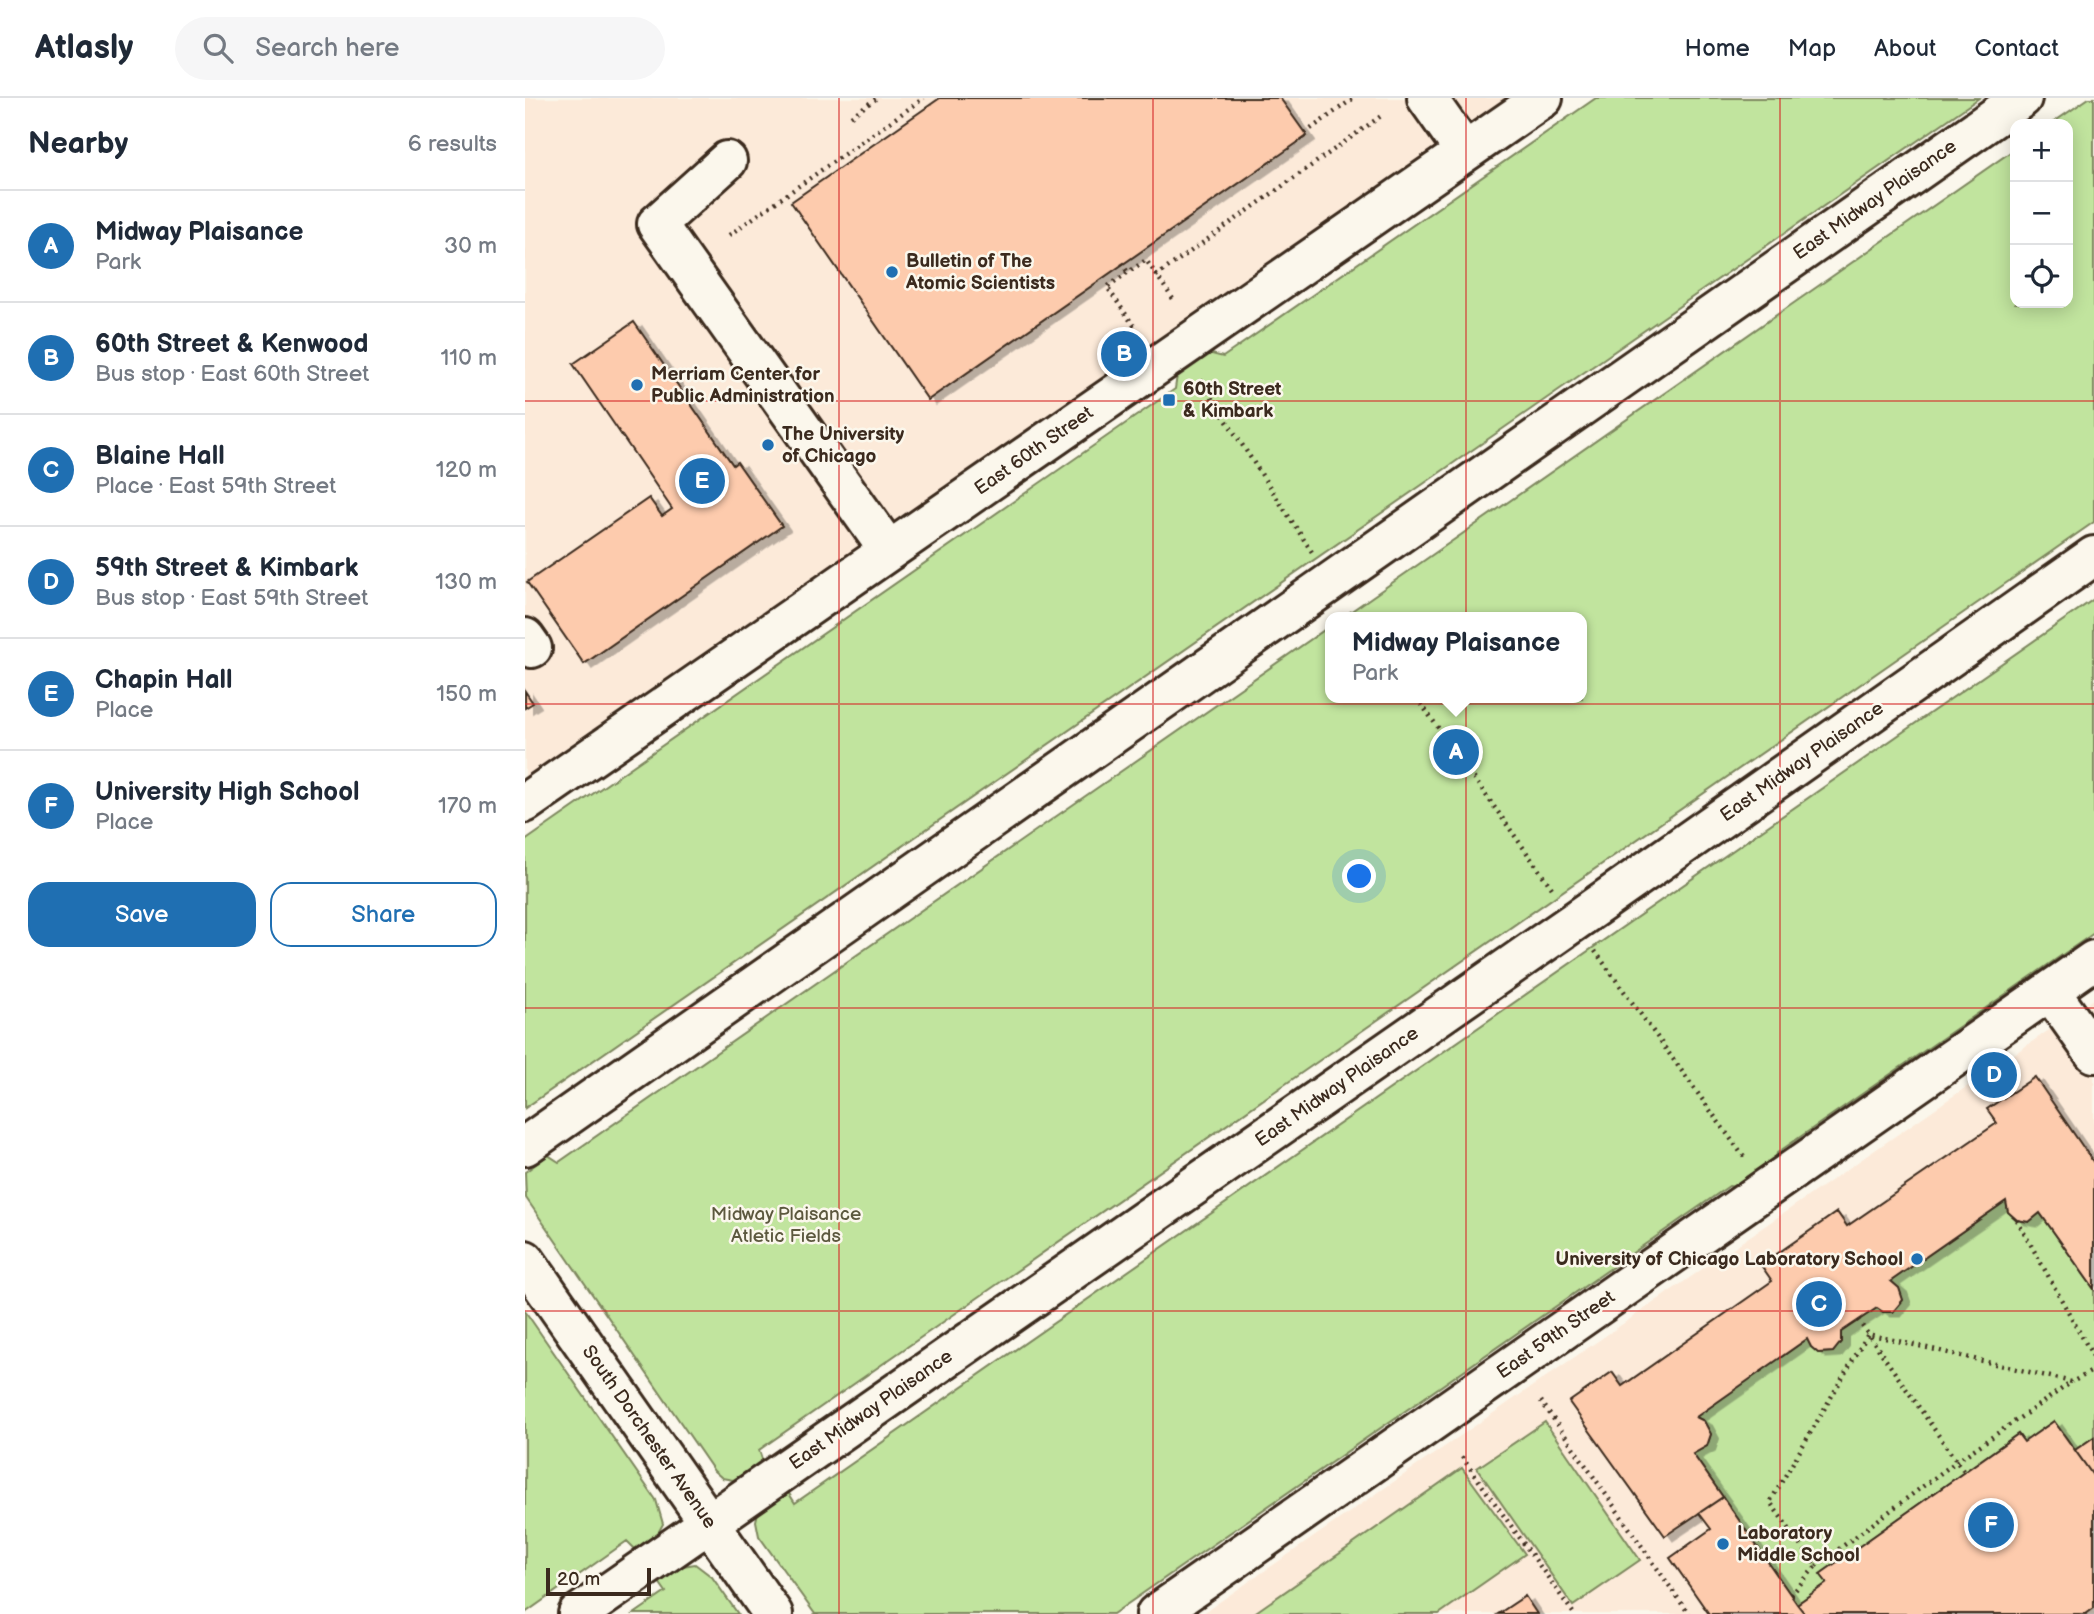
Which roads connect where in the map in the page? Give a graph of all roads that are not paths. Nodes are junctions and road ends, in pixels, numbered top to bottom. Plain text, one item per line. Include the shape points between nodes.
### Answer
1 (1427, 98) edge
2 (1543, 98) edge
3 (2022, 98) edge
4 (1465, 152) junction
5 (727, 161) dead end
6 (889, 551) junction
7 (2094, 556) edge
8 (525, 803) edge
9 (2094, 960) edge
10 (2050, 991) junction
11 (2094, 1053) edge
12 (525, 1146) edge
13 (525, 1260) edge
14 (709, 1522) junction
15 (578, 1614) edge
16 (773, 1614) edge
17 (1156, 1614) edge

1 - 4 street
2 - 4 street, East 60th Street
3 - 12 street, East Midway Plaisance
4 - 6 street, East 60th Street
5 - 6 street via 657,224
6 - 8 street, East 60th Street
7 - 14 street, East Midway Plaisance
9 - 10 street, East 59th Street
10 - 11 street
10 - 17 street, East 59th Street
13 - 14 street, South Dorchester Avenue
14 - 15 street, East Midway Plaisance
14 - 16 street, South Dorchester Avenue

